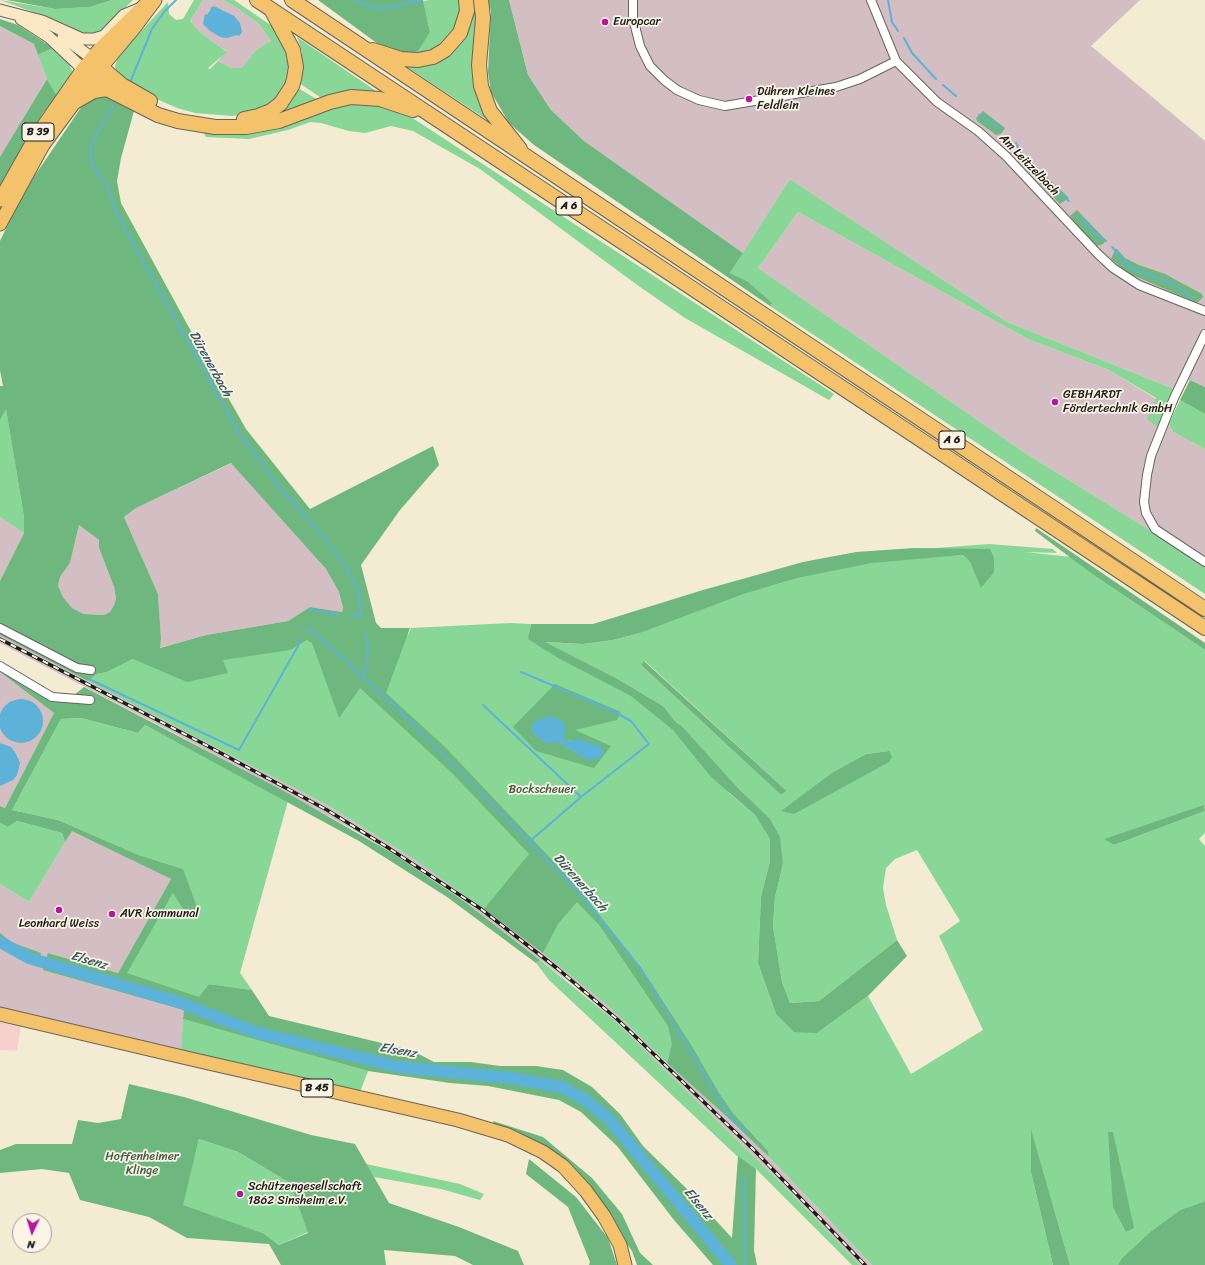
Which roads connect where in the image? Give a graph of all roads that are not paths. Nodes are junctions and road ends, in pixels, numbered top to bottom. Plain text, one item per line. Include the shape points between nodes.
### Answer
1 (154, 0) edge
2 (257, 0) edge
3 (292, 0) edge
4 (466, 0) edge
5 (481, 0) edge
6 (633, 0) edge
7 (871, 0) edge
8 (146, 3) edge
9 (270, 9) junction
10 (0, 10) edge
11 (19, 15) junction
12 (360, 46) junction
13 (896, 62) junction
14 (92, 67) junction
15 (108, 89) junction
16 (72, 104) junction
17 (436, 118) junction
18 (529, 160) junction
19 (0, 200) edge
20 (0, 224) edge
21 (1205, 312) edge
22 (1205, 334) edge
23 (1205, 562) edge
24 (1205, 609) edge
25 (0, 628) edge
26 (1205, 628) edge
27 (0, 666) edge
28 (91, 670) dead end
29 (90, 700) dead end
30 (0, 1014) edge
31 (625, 1265) edge

1 - 14 main road, B 39 via 134,28
2 - 9 highway, A 6
3 - 12 highway, A 6
4 - 12 highway via 460,33 445,50 433,57 418,60 401,59
5 - 18 highway via 483,18 479,76 485,101 499,124
6 - 13 street via 633,18 640,46 650,66 677,90 699,100 726,106 836,87
7 - 13 street, Am Leitzelbach
8 - 11 main road via 124,15 104,36 94,39 82,39 42,21
8 - 14 main road, B 39
9 - 14 highway via 293,50 296,67 293,82 281,103 271,111 245,119 216,119 180,113 161,106
9 - 17 highway, A 6
10 - 11 main road
11 - 14 main road
12 - 18 highway, A 6
13 - 21 street, Am Leitzelbach via 937,102 978,131 1006,156 1069,226 1113,268 1139,285
14 - 15 highway
14 - 16 main road, B 39
14 - 19 main road, B 39 via 35,138
15 - 16 highway via 94,92
15 - 17 highway via 158,115 215,127 231,128 280,121 351,97 380,99
16 - 20 main road, B 39 via 43,145
17 - 26 highway, A 6
18 - 24 highway, A 6
22 - 23 street via 1151,456 1144,502 1154,529
25 - 28 street via 77,668
27 - 29 street via 52,697
30 - 31 main road, B 45 via 458,1120 508,1135 543,1152 563,1166 586,1190 620,1245

